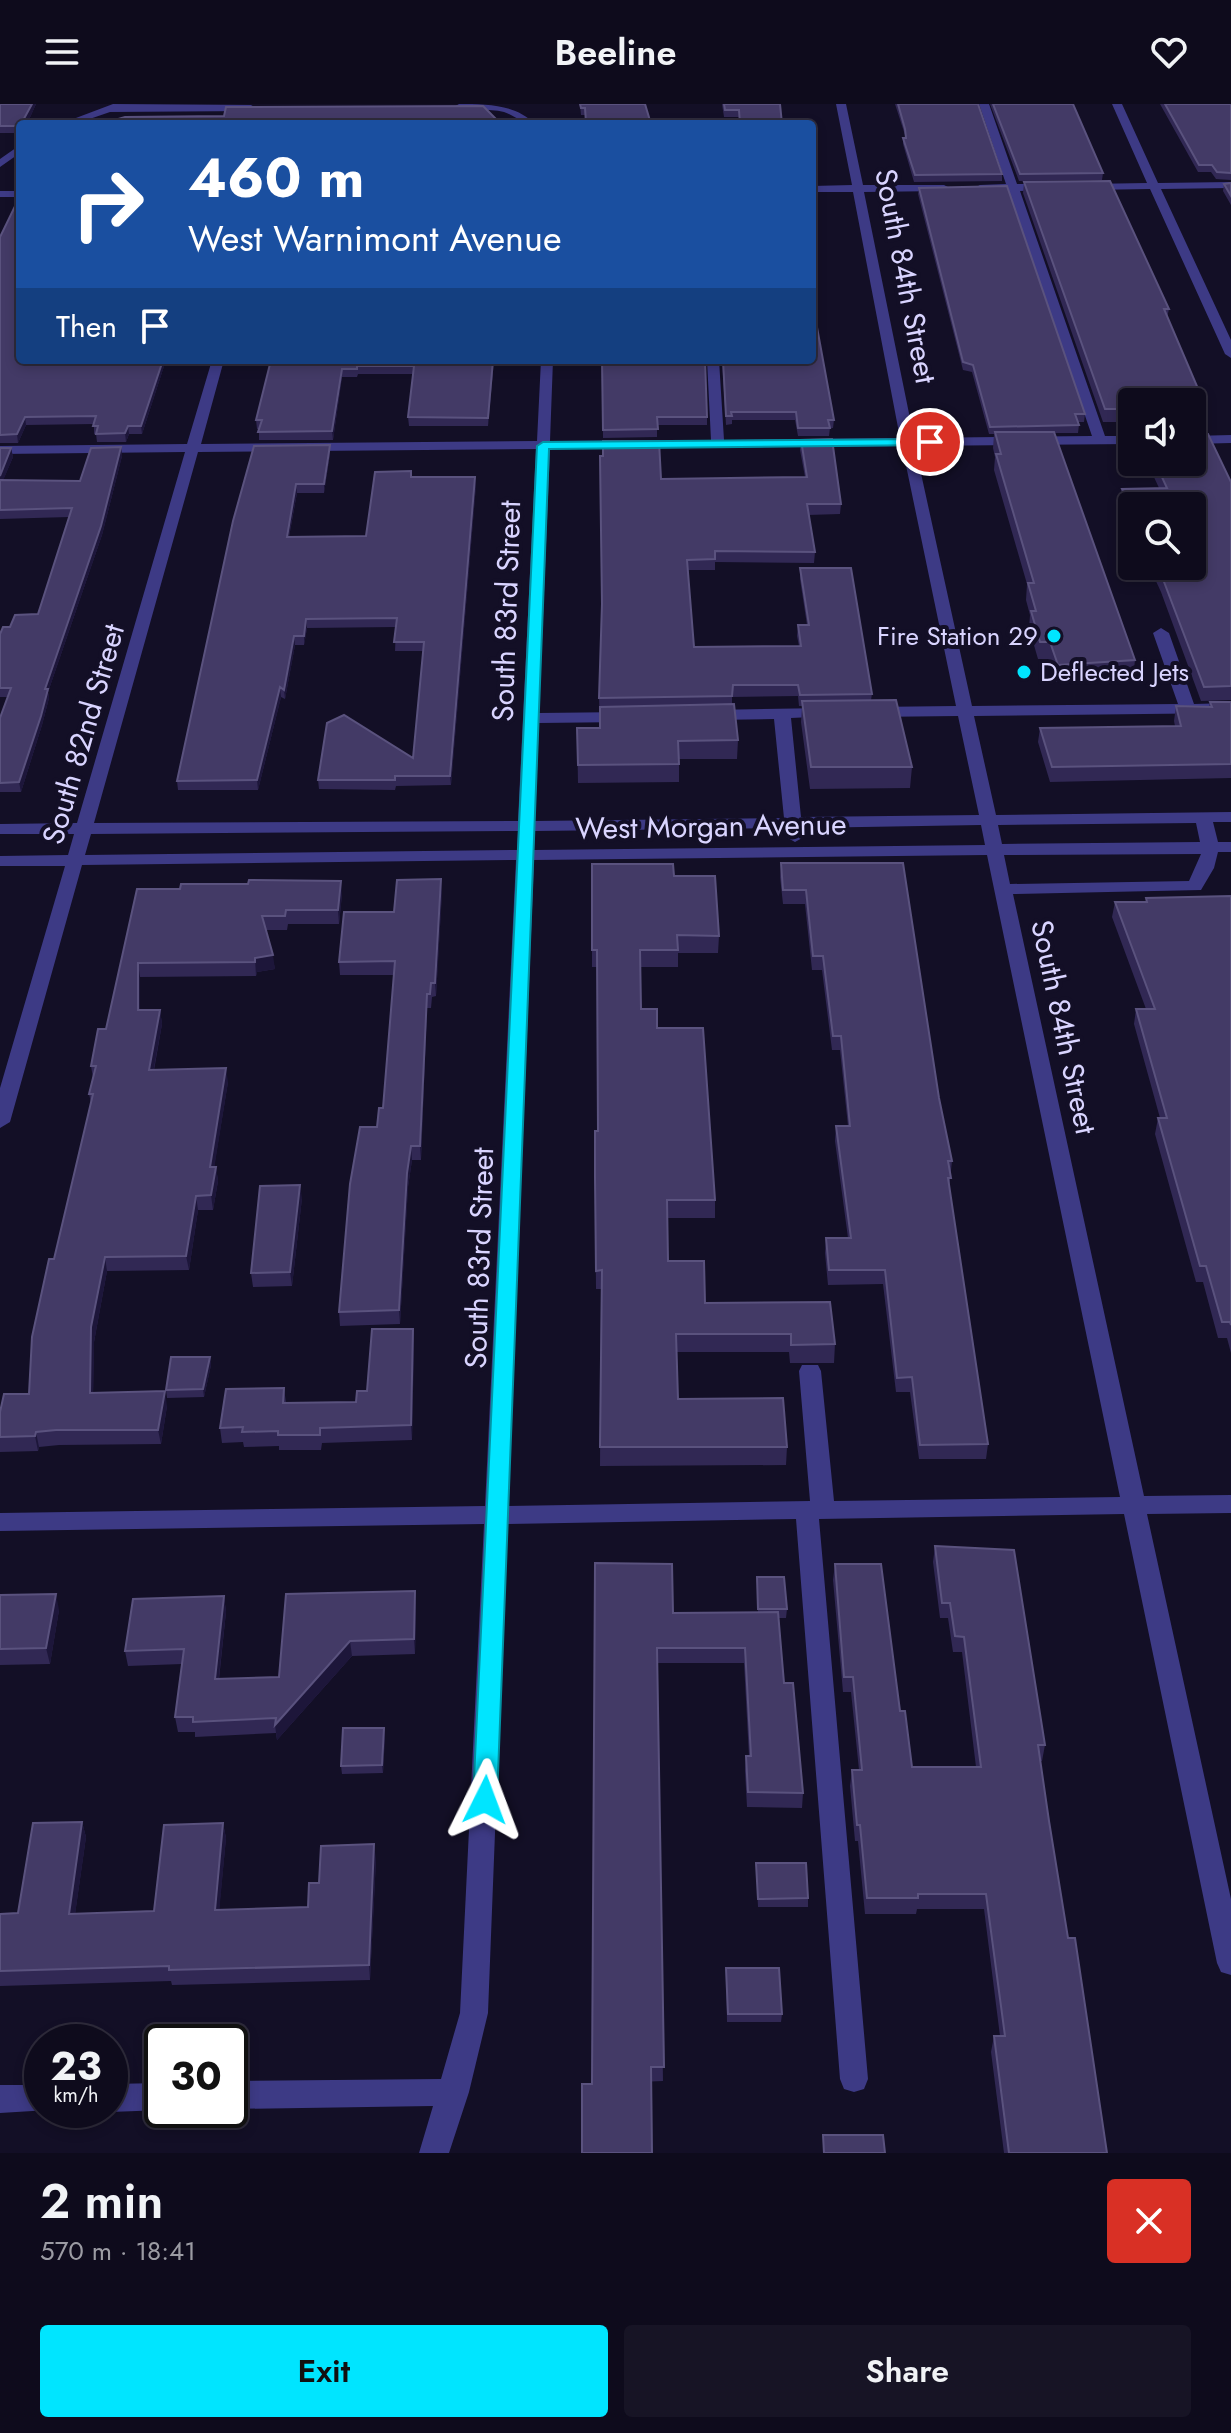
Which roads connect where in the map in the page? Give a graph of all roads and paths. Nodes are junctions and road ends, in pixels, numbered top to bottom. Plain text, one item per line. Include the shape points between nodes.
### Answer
1 (124, 104) edge
2 (841, 104) edge
3 (984, 104) edge
4 (1117, 104) edge
5 (451, 105) edge
6 (263, 108) edge
7 (107, 109) junction
8 (76, 120) edge
9 (526, 120) edge
10 (16, 151) edge
11 (0, 164) edge
12 (1231, 185) edge
13 (1154, 186) junction
14 (1013, 187) junction
15 (1058, 187) edge
16 (1073, 187) edge
17 (952, 188) edge
18 (967, 188) edge
19 (816, 189) edge
20 (858, 189) junction
21 (1231, 354) edge
22 (217, 364) edge
23 (547, 364) edge
24 (713, 364) edge
25 (1231, 439) edge
26 (1100, 440) junction
27 (1118, 440) edge
28 (1206, 440) edge
29 (908, 443) junction
30 (718, 445) junction
31 (543, 446) junction
32 (192, 449) junction
33 (0, 450) edge
34 (1161, 633) dead end
35 (1188, 708) junction
36 (1231, 708) edge
37 (967, 711) junction
38 (782, 714) junction
39 (689, 715) edge
40 (643, 716) edge
41 (531, 718) junction
42 (1231, 817) edge
43 (1203, 818) junction
44 (991, 822) junction
45 (794, 823) junction
46 (526, 826) junction
47 (86, 828) junction
48 (0, 829) edge
49 (1212, 847) junction
50 (1231, 847) edge
51 (996, 851) junction
52 (797, 853) junction
53 (525, 856) junction
54 (76, 860) junction
55 (0, 861) edge
56 (1004, 889) junction
57 (0, 1122) edge
58 (810, 1371) dead end
59 (1231, 1504) edge
60 (1134, 1506) junction
61 (815, 1512) junction
62 (498, 1517) junction
63 (0, 1522) edge
64 (1231, 1963) edge
65 (854, 2079) dead end
66 (454, 2092) junction
67 (248, 2095) edge
68 (0, 2099) edge
69 (24, 2099) edge
70 (434, 2153) edge

1 - 7 street
2 - 20 street, South 84th Street
3 - 14 street
4 - 13 street
5 - 9 street via 498,108
6 - 7 street
7 - 8 street
10 - 11 street
12 - 13 street
13 - 16 street
13 - 21 street
14 - 15 street
14 - 18 street
14 - 26 street
17 - 20 street
19 - 20 street
20 - 29 street, South 84th Street
22 - 32 street, South 82nd Street
23 - 31 street, South 83rd Street
24 - 30 street
25 - 28 street
26 - 27 street
26 - 29 street
29 - 30 street
29 - 37 street, South 84th Street
30 - 31 street
31 - 32 street
31 - 41 street, South 83rd Street
32 - 33 street
32 - 47 street, South 82nd Street
34 - 35 street
35 - 36 street
35 - 37 street
37 - 38 street
37 - 44 street, South 84th Street
38 - 39 street
38 - 45 street
40 - 41 street
41 - 46 street, South 83rd Street
42 - 43 street, West Morgan Avenue
43 - 44 street, West Morgan Avenue
43 - 49 street
44 - 45 street, West Morgan Avenue
44 - 51 street, South 84th Street
45 - 46 street, West Morgan Avenue
45 - 52 street
46 - 47 street, West Morgan Avenue
46 - 53 street, South 83rd Street
47 - 48 street, West Morgan Avenue
47 - 54 street, South 82nd Street
49 - 50 street, West Morgan Avenue
49 - 51 street, West Morgan Avenue
49 - 56 street via 1195,886
51 - 52 street, West Morgan Avenue
51 - 56 street, South 84th Street
52 - 53 street, West Morgan Avenue
53 - 54 street, West Morgan Avenue
53 - 62 street, South 83rd Street
54 - 55 street, West Morgan Avenue
54 - 57 street, South 82nd Street
56 - 60 street, South 84th Street
58 - 61 street
59 - 60 street
60 - 61 street
60 - 64 street, South 84th Street
61 - 62 street
61 - 65 street
62 - 63 street
62 - 66 street, South 83rd Street via 474,2013
66 - 67 street
66 - 70 street, South 83rd Street
68 - 69 street

